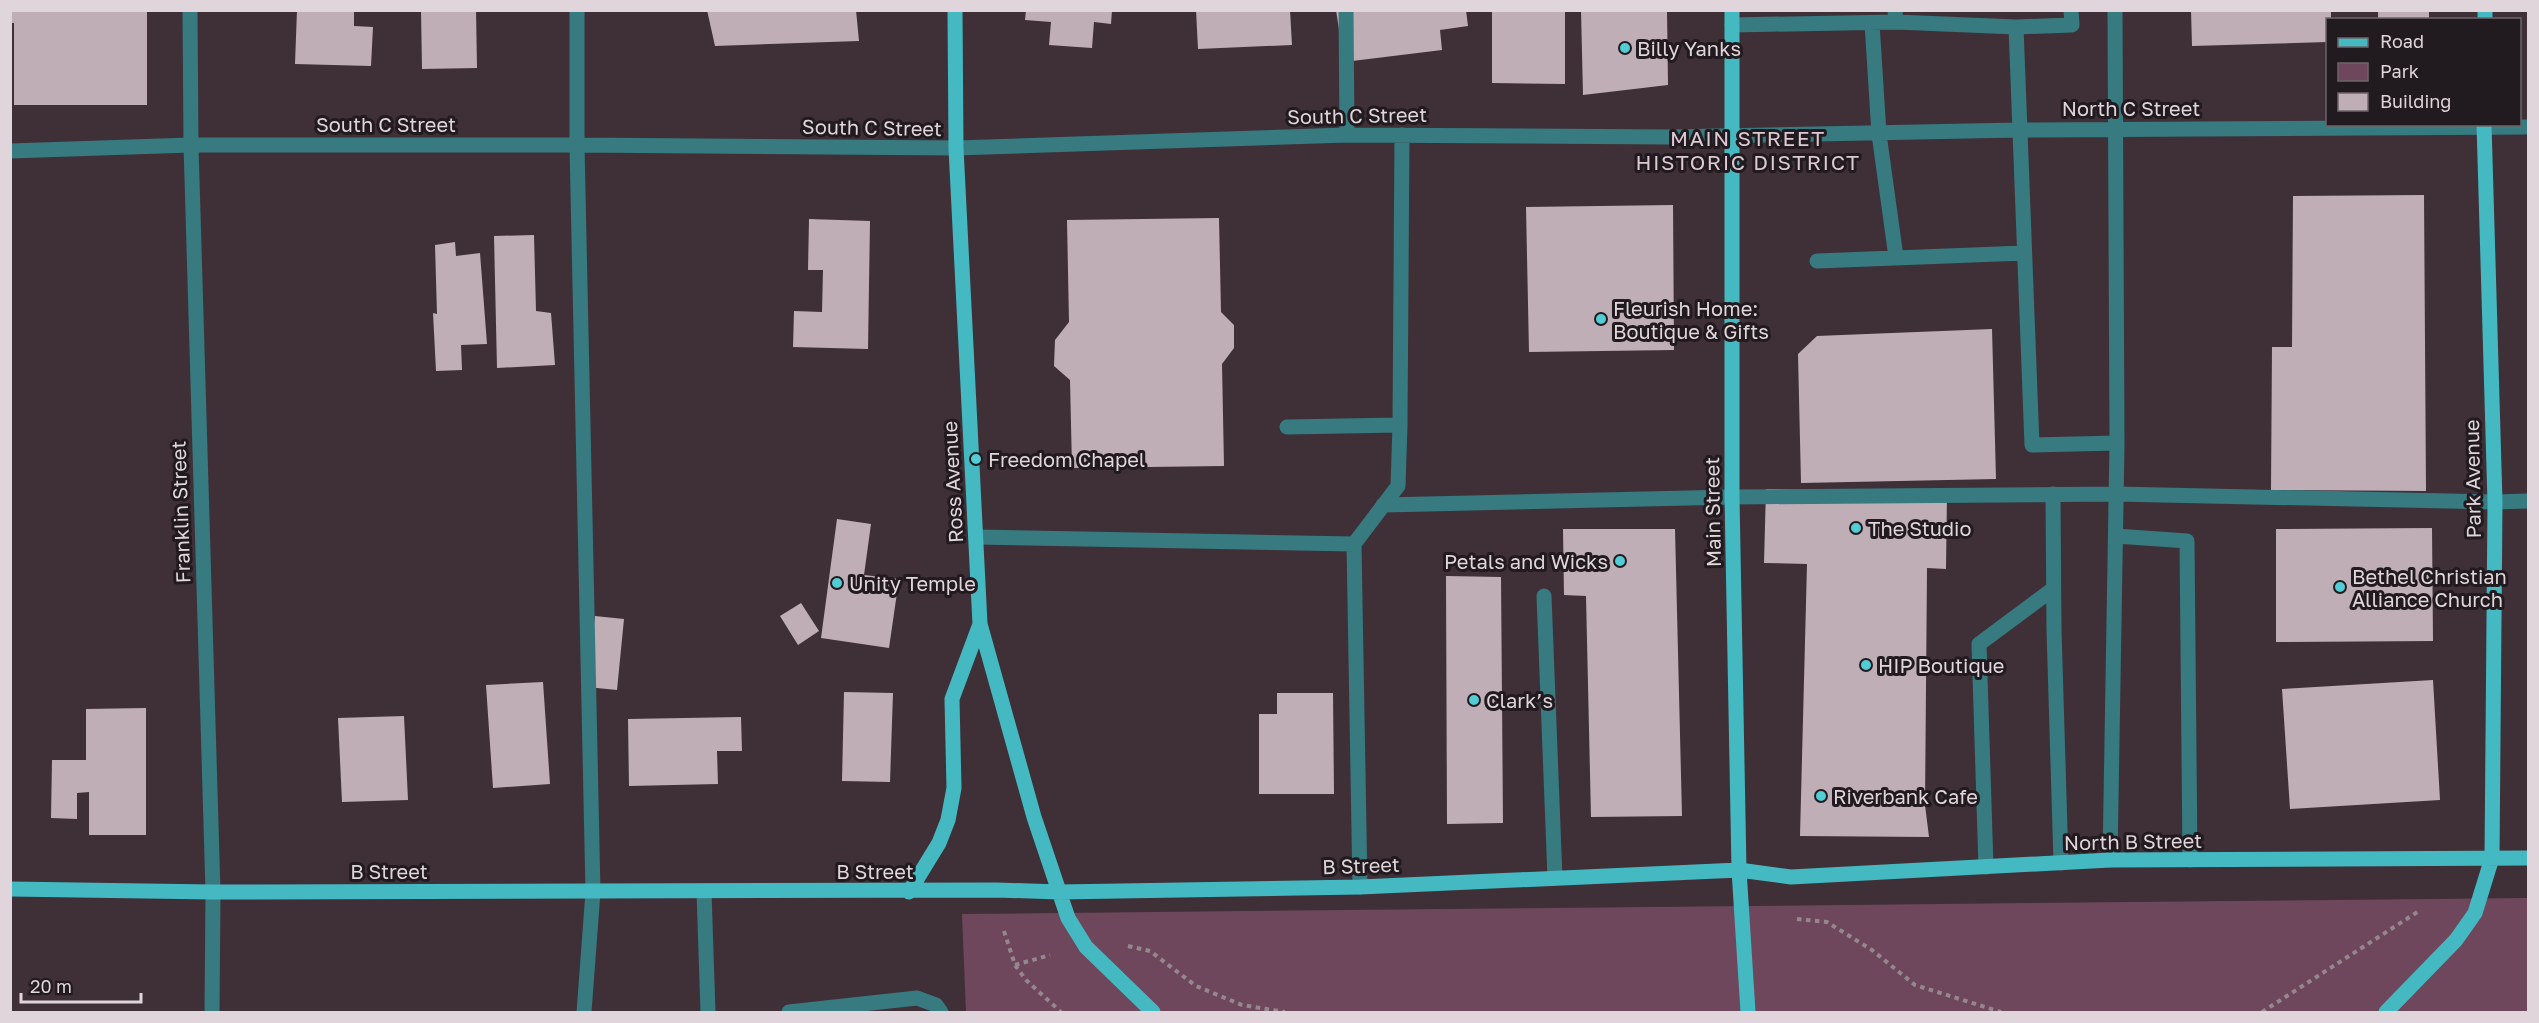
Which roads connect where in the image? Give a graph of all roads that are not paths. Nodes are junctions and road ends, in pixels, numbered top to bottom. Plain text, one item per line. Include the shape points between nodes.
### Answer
1 (190, 10) edge
2 (577, 10) edge
3 (955, 10) edge
4 (1346, 10) edge
5 (2071, 10) edge
6 (2115, 10) edge
7 (1895, 16) edge
8 (1845, 17) edge
9 (1732, 18) edge
10 (1794, 18) edge
11 (1872, 23) junction
12 (2016, 27) junction
13 (2484, 126) edge
14 (2529, 127) edge
15 (2117, 129) junction
16 (2019, 130) junction
17 (1733, 134) junction
18 (1879, 134) junction
19 (1347, 135) junction
20 (1402, 135) junction
21 (190, 145) junction
22 (577, 145) junction
23 (956, 148) junction
24 (10, 151) edge
25 (2024, 253) junction
26 (1896, 257) junction
27 (1817, 261) dead end
28 (1400, 425) junction
29 (1287, 427) dead end
30 (2117, 443) junction
31 (2053, 494) junction
32 (2116, 494) junction
33 (1732, 497) junction
34 (2529, 501) edge
35 (2495, 502) junction
36 (1383, 505) junction
37 (2116, 536) junction
38 (976, 537) junction
39 (1354, 544) junction
40 (2053, 589) junction
41 (1544, 596) dead end
42 (980, 624) junction
43 (2492, 858) junction
44 (2529, 858) edge
45 (2110, 860) junction
46 (2190, 861) junction
47 (2061, 862) junction
48 (1986, 867) junction
49 (1740, 870) junction
50 (1555, 878) junction
51 (1360, 887) junction
52 (10, 889) edge
53 (213, 892) junction
54 (593, 892) junction
55 (704, 892) junction
56 (909, 892) junction
57 (1059, 892) junction
58 (212, 1012) edge
59 (584, 1012) edge
60 (708, 1012) edge
61 (789, 1012) edge
62 (941, 1012) edge
63 (1153, 1012) edge
64 (1748, 1012) edge
65 (2386, 1012) edge

1 - 21 street, Franklin Street
2 - 22 street
3 - 23 main road, Ross Avenue
4 - 19 street
5 - 12 street via 2072,25
6 - 15 street
7 - 11 street
7 - 12 street
8 - 10 street
8 - 11 street
9 - 10 street
9 - 17 main road, Main Street
11 - 18 street
12 - 16 street
13 - 14 street, North C Street
13 - 15 street, North C Street
13 - 35 main road, Park Avenue
15 - 16 street, North C Street
15 - 30 street
16 - 18 street, North C Street
16 - 25 street
17 - 18 street, North C Street
17 - 20 street, South C Street
17 - 33 main road, Main Street
18 - 26 street
19 - 20 street, South C Street
19 - 23 street, South C Street
20 - 28 street
21 - 22 street, South C Street
21 - 24 street, South C Street
21 - 53 street, Franklin Street
22 - 23 street, South C Street
22 - 54 street
23 - 38 main road, Ross Avenue
25 - 26 street
25 - 30 street via 2032,445
26 - 27 street
28 - 29 street
28 - 36 street via 1398,486
30 - 32 street
31 - 32 street
31 - 33 street
31 - 40 street
32 - 35 street
32 - 37 street
33 - 36 street
33 - 49 main road, Main Street
34 - 35 street
35 - 43 main road, Park Avenue
36 - 39 street
37 - 45 street
37 - 46 street via 2187,541
38 - 39 street
38 - 42 main road, Ross Avenue
39 - 51 street
40 - 47 street
40 - 48 street via 1979,644
41 - 50 street
42 - 56 main road via 952,699 954,788 948,820 939,843
42 - 57 main road, Ross Avenue
43 - 44 main road, North B Street
43 - 46 main road, North B Street
43 - 65 main road, Park Avenue via 2475,913 2456,940
45 - 46 main road, North B Street
45 - 47 main road, North B Street
47 - 48 main road, North B Street
48 - 49 main road, North B Street via 1791,878
49 - 50 main road, B Street
49 - 64 main road, Main Street
50 - 51 main road, B Street
51 - 57 main road, B Street
52 - 53 main road, B Street
53 - 54 main road, B Street
53 - 58 street, Franklin Street
54 - 55 main road, B Street
54 - 59 street
55 - 56 main road, B Street
55 - 60 street
56 - 57 main road, B Street
57 - 63 main road, Ross Avenue via 1068,918 1086,947
61 - 62 street via 916,998 936,1005

